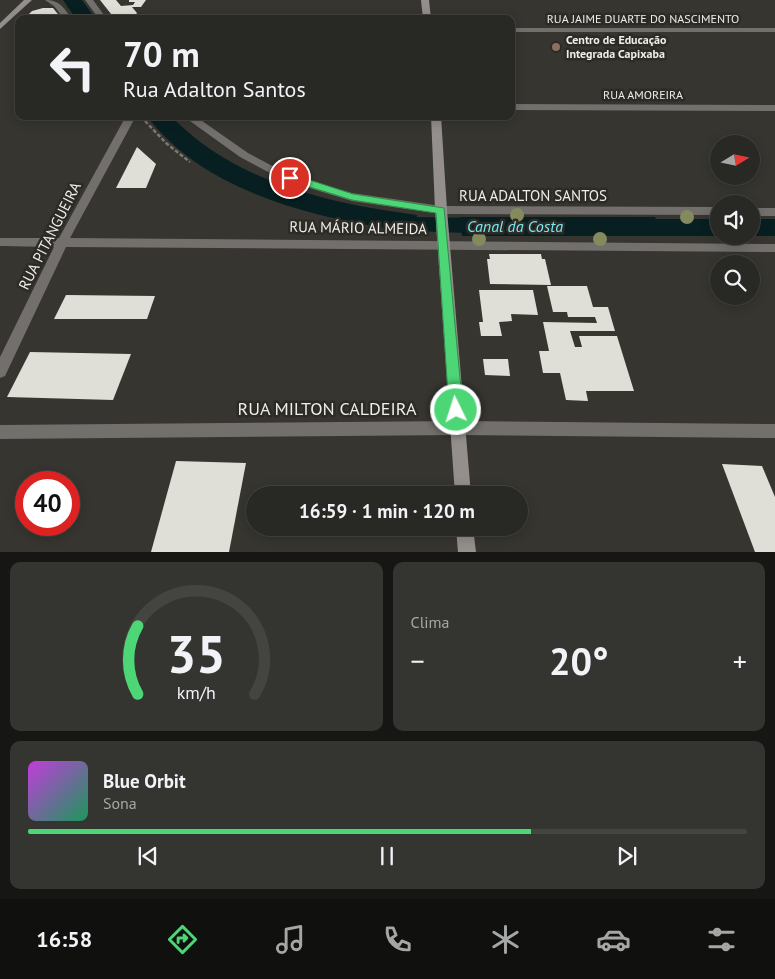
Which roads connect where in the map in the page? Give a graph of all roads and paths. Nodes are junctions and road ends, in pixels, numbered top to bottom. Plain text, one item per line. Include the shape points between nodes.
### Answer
1 (28, 0) edge
2 (49, 0) edge
3 (89, 0) edge
4 (425, 0) edge
5 (65, 15) edge
6 (100, 15) edge
7 (427, 15) edge
8 (0, 28) edge
9 (515, 30) edge
10 (775, 30) edge
11 (515, 107) edge
12 (775, 108) edge
13 (129, 120) edge
14 (146, 120) edge
15 (194, 120) edge
16 (436, 120) edge
17 (190, 162) dead end
18 (710, 212) edge
19 (760, 212) edge
20 (775, 212) edge
21 (441, 213) junction
22 (443, 241) junction
23 (0, 242) edge
24 (63, 242) junction
25 (775, 248) edge
26 (0, 372) edge
27 (458, 428) junction
28 (775, 431) edge
29 (0, 432) edge
30 (462, 486) edge
31 (466, 536) edge
32 (467, 552) edge

1 - 8 street
2 - 5 street via 57,4
3 - 6 street
4 - 7 street
9 - 10 street, RUA JAIME DUARTE DO NASCIMENTO
11 - 12 street, RUA AMOREIRA
13 - 24 street, RUA PITANGUEIRA
14 - 17 path via 166,143
15 - 21 street, RUA ADALTON SANTOS via 244,155 307,184 352,197
16 - 21 street
18 - 21 street, RUA ADALTON SANTOS
19 - 20 street
21 - 22 street
22 - 24 street, RUA MÁRIO ALMEIDA
22 - 25 street, RUA MÁRIO ALMEIDA
22 - 27 street
23 - 24 street, RUA MÁRIO ALMEIDA
24 - 26 street, RUA PITANGUEIRA
27 - 28 street, RUA MILTON CALDEIRA
27 - 29 street, RUA MILTON CALDEIRA
27 - 30 street
31 - 32 street

